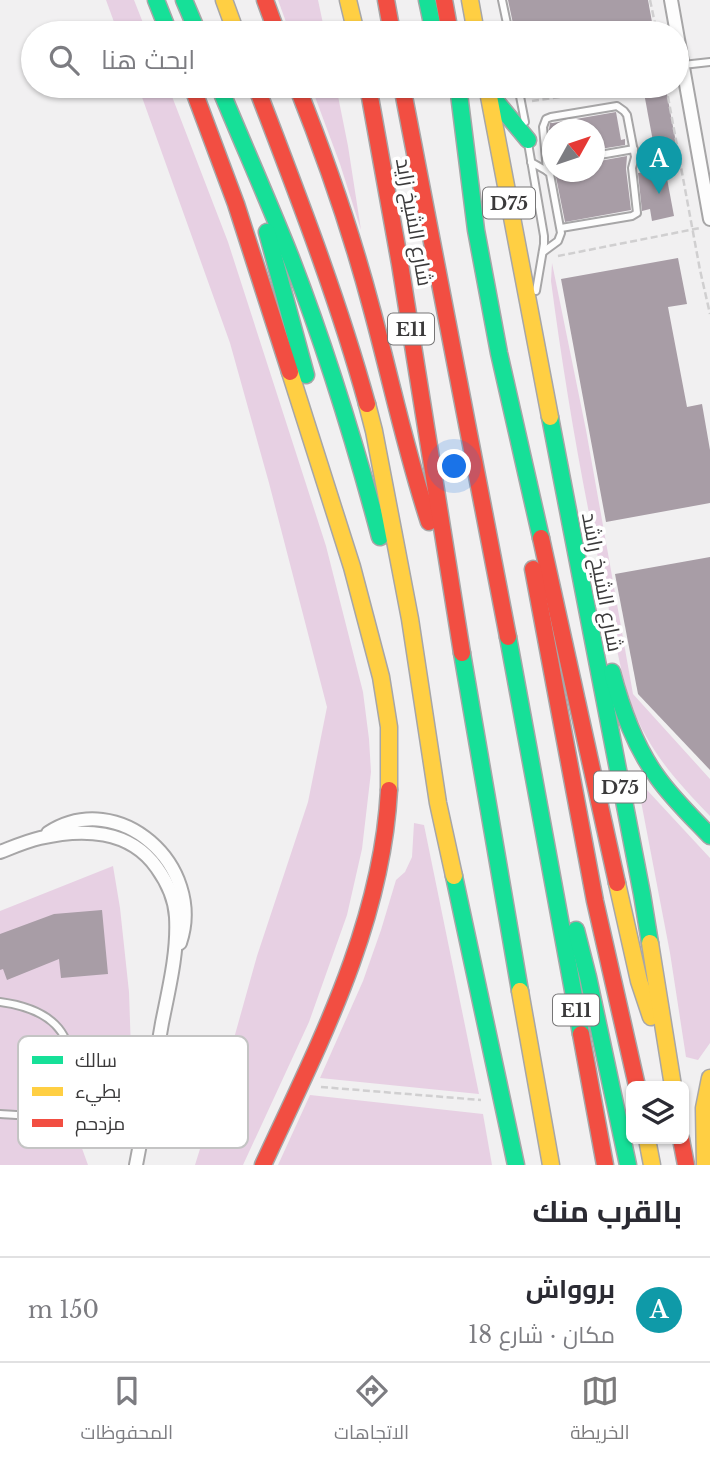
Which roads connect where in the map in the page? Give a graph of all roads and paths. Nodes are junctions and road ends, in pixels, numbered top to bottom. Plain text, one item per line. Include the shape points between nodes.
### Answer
1 (156, 0) edge
2 (184, 0) edge
3 (224, 0) edge
4 (265, 0) edge
5 (348, 0) edge
6 (386, 0) edge
7 (427, 0) edge
8 (444, 0) edge
9 (470, 0) edge
10 (502, 0) edge
11 (650, 0) edge
12 (671, 0) edge
13 (164, 21) edge
14 (193, 21) edge
15 (232, 21) edge
16 (273, 21) edge
17 (353, 21) edge
18 (390, 21) edge
19 (431, 21) edge
20 (448, 21) edge
21 (474, 21) edge
22 (506, 21) edge
23 (654, 21) edge
24 (675, 21) edge
25 (710, 62) edge
26 (689, 64) edge
27 (197, 98) edge
28 (224, 98) edge
29 (261, 98) edge
30 (301, 98) edge
31 (370, 98) edge
32 (404, 98) edge
33 (456, 98) edge
34 (459, 98) edge
35 (489, 98) edge
36 (494, 98) edge
37 (520, 98) edge
38 (550, 98) edge
39 (668, 98) edge
40 (688, 98) edge
41 (521, 102) junction
42 (461, 111) junction
43 (547, 119) edge
44 (234, 122) junction
45 (528, 140) junction
46 (634, 149) junction
47 (605, 154) edge
48 (531, 162) junction
49 (542, 164) edge
50 (552, 182) edge
51 (706, 223) edge
52 (561, 229) junction
53 (693, 229) junction
54 (542, 256) junction
55 (710, 314) edge
56 (531, 321) junction
57 (531, 493) junction
58 (569, 521) junction
59 (351, 561) junction
60 (449, 574) junction
61 (430, 759) junction
62 (710, 836) edge
63 (0, 852) edge
64 (548, 855) junction
65 (0, 1002) edge
66 (64, 1036) edge
67 (160, 1036) edge
68 (667, 1054) junction
69 (710, 1078) edge
70 (636, 1081) edge
71 (672, 1081) edge
72 (300, 1085) junction
73 (490, 1100) dead end
74 (0, 1114) edge
75 (18, 1115) edge
76 (648, 1144) edge
77 (682, 1144) edge
78 (263, 1165) edge
79 (516, 1165) edge
80 (551, 1165) edge
81 (605, 1165) edge
82 (628, 1165) edge
83 (652, 1165) edge
84 (686, 1165) edge
85 (705, 1165) edge

1 - 13 highway
2 - 14 highway
3 - 15 highway
4 - 16 highway
5 - 17 highway
6 - 18 highway
7 - 19 highway
8 - 20 highway
9 - 21 highway
10 - 22 lane
11 - 23 path
12 - 24 street
25 - 26 lane
27 - 59 highway
28 - 44 highway
29 - 61 highway via 314,238 367,405 407,606
30 - 60 highway via 358,259 426,513
31 - 60 highway, شارع الشيخ زايد / E11
32 - 64 highway, شارع الشيخ زايد / E11
33 - 42 highway
34 - 42 highway
35 - 56 highway, شارع الشيخ راشد / D75
36 - 45 highway
37 - 41 lane
38 - 41 path
39 - 53 path
40 - 51 street
41 - 45 lane
42 - 57 highway via 487,291
43 - 46 lane via 617,106 627,115
44 - 59 highway via 336,486
44 - 61 highway via 295,270 360,463
45 - 48 lane
46 - 47 lane
46 - 52 lane via 637,213
48 - 49 lane
48 - 54 lane via 544,236
50 - 52 lane
51 - 53 path
52 - 54 lane via 560,239
53 - 54 path
53 - 55 path
54 - 56 lane
56 - 58 highway, شارع الشيخ راشد / D75
57 - 68 highway via 633,955
57 - 70 highway via 537,592 595,901
58 - 62 highway via 628,723 658,777
58 - 68 highway, شارع الشيخ راشد / D75 via 642,894
59 - 72 highway via 387,709 388,810 378,878 358,949
60 - 80 highway, E11
61 - 79 highway
63 - 67 street via 64,824 86,820 130,828 165,855 183,895 185,917
64 - 81 highway, E11
64 - 82 highway via 582,952
65 - 66 lane via 46,1016
68 - 71 highway, شارع الشيخ راشد / D75
69 - 85 highway via 704,1108
72 - 73 path
72 - 78 highway
74 - 75 lane
76 - 83 highway
77 - 84 highway

